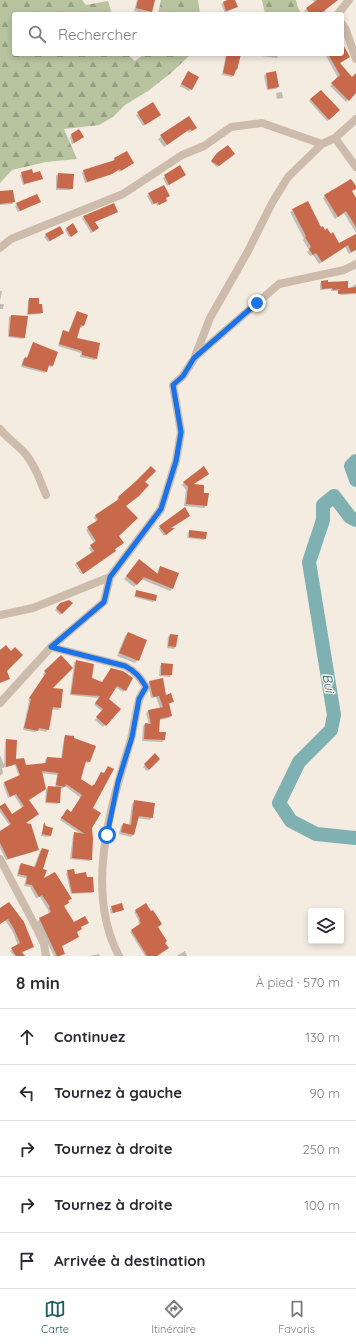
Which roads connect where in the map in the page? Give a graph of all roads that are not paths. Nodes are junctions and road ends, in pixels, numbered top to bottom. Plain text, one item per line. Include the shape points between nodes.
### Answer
1 (349, 0) edge
2 (340, 12) edge
3 (344, 27) edge
4 (356, 59) edge
5 (356, 119) edge
6 (335, 138) junction
7 (322, 144) junction
8 (356, 167) edge
9 (0, 248) edge
10 (356, 264) edge
11 (194, 358) junction
12 (0, 429) edge
13 (46, 495) dead end
14 (110, 577) junction
15 (0, 615) edge
16 (51, 647) junction
17 (0, 703) edge
18 (1, 861) edge
19 (46, 956) edge
20 (119, 956) edge

1 - 2 street
3 - 4 street
5 - 6 street
6 - 7 street
6 - 8 street
7 - 9 street via 262,123 231,127 204,146 182,155 123,194 11,239
7 - 11 street via 288,177 272,203 210,318
10 - 11 street via 344,270 279,284
11 - 14 street via 183,376 173,385 181,432 176,461 161,509
12 - 13 street via 24,452 35,469
14 - 15 street via 33,608
14 - 16 street via 104,602
16 - 17 street
16 - 20 street via 125,666 140,677 146,687 139,699 105,845 104,912 108,930
18 - 19 street via 38,931

